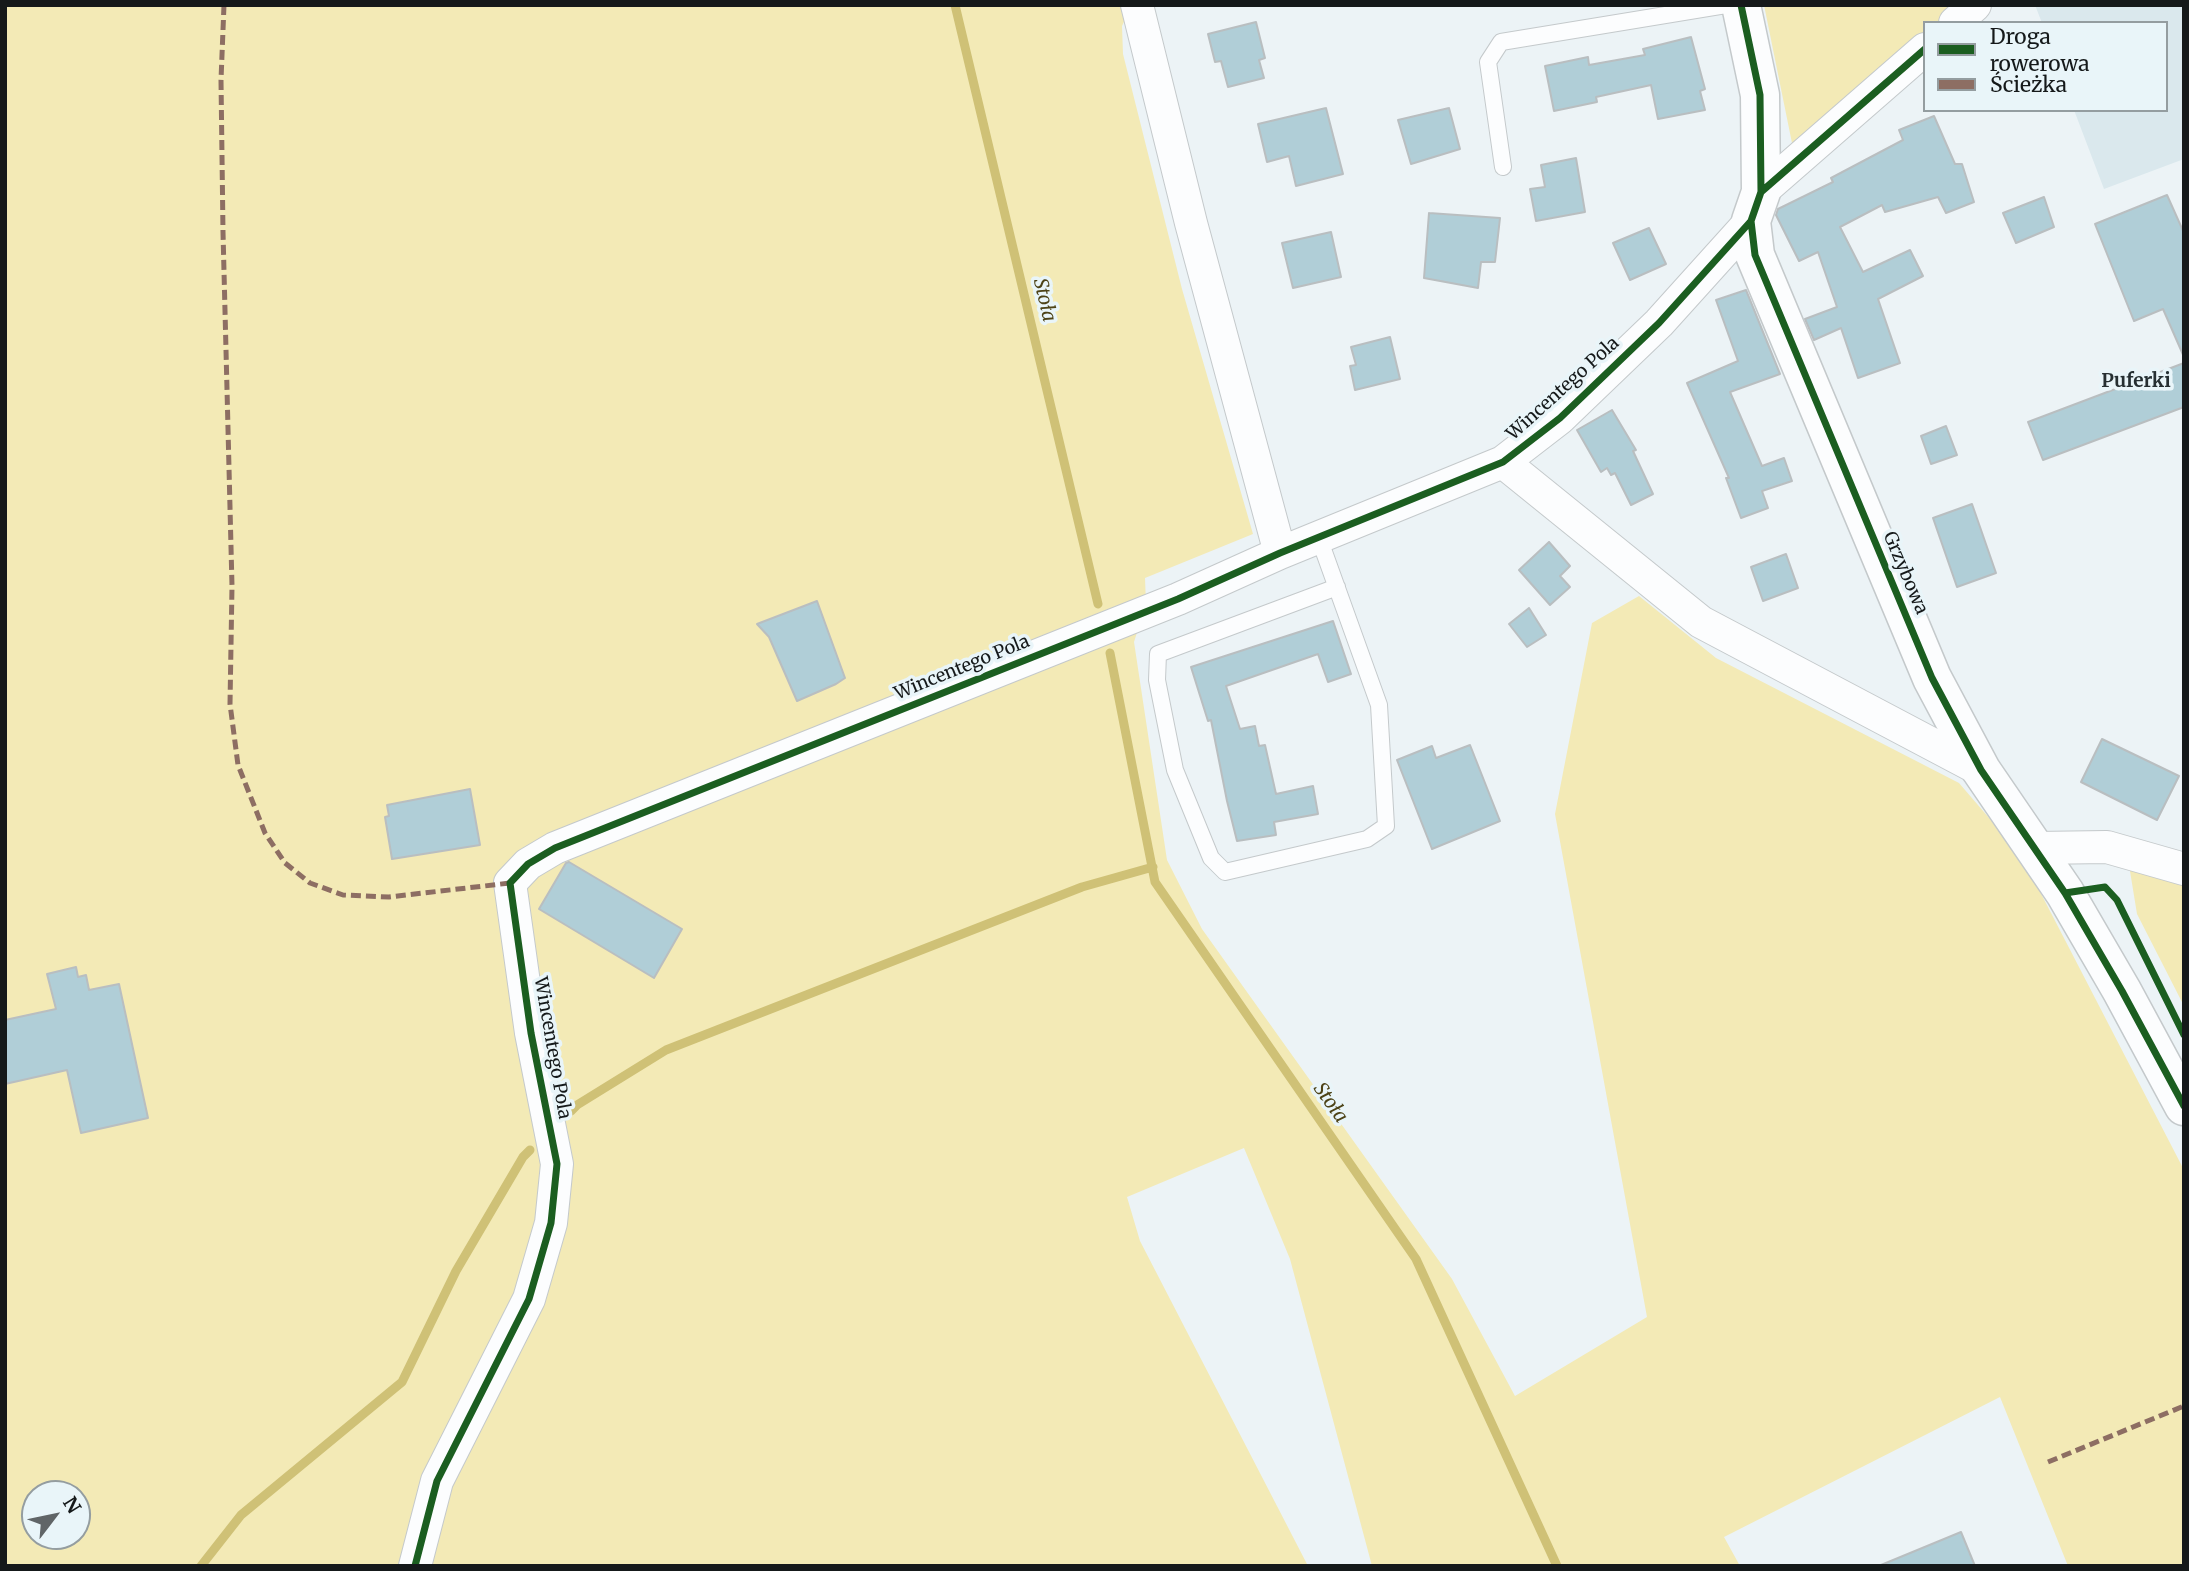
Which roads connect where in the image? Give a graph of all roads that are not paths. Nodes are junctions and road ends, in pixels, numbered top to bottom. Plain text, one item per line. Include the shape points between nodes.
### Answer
1 (1136, 5) edge
2 (1726, 5) edge
3 (1741, 5) edge
4 (1975, 5) edge
5 (1957, 21) edge
6 (1923, 51) edge
7 (1503, 167) dead end
8 (1756, 206) junction
9 (1503, 462) junction
10 (1319, 538) junction
11 (1280, 553) junction
12 (1337, 587) junction
13 (1981, 770) junction
14 (2035, 848) junction
15 (2184, 869) edge
16 (2184, 1106) edge
17 (415, 1566) edge

1 - 11 street
2 - 7 lane via 1501,42 1488,62
3 - 8 street, Grzybowa via 1760,95
4 - 5 street
6 - 8 street, Wincentego Pola
8 - 9 street, Wincentego Pola via 1659,323 1560,418
8 - 13 street, Grzybowa via 1755,255 1932,678
9 - 10 street, Wincentego Pola
9 - 13 street via 1701,622
10 - 11 street, Wincentego Pola
10 - 12 lane
11 - 17 street, Wincentego Pola via 1178,599 555,848 528,864 510,883 531,1033 557,1164 551,1223 529,1299 437,1481
12 - 12 lane via 1379,705 1385,826 1367,839 1225,872 1211,858 1175,770 1157,680 1158,654
13 - 14 street, Grzybowa
14 - 15 street via 2107,847
14 - 16 street, Grzybowa via 2066,893

